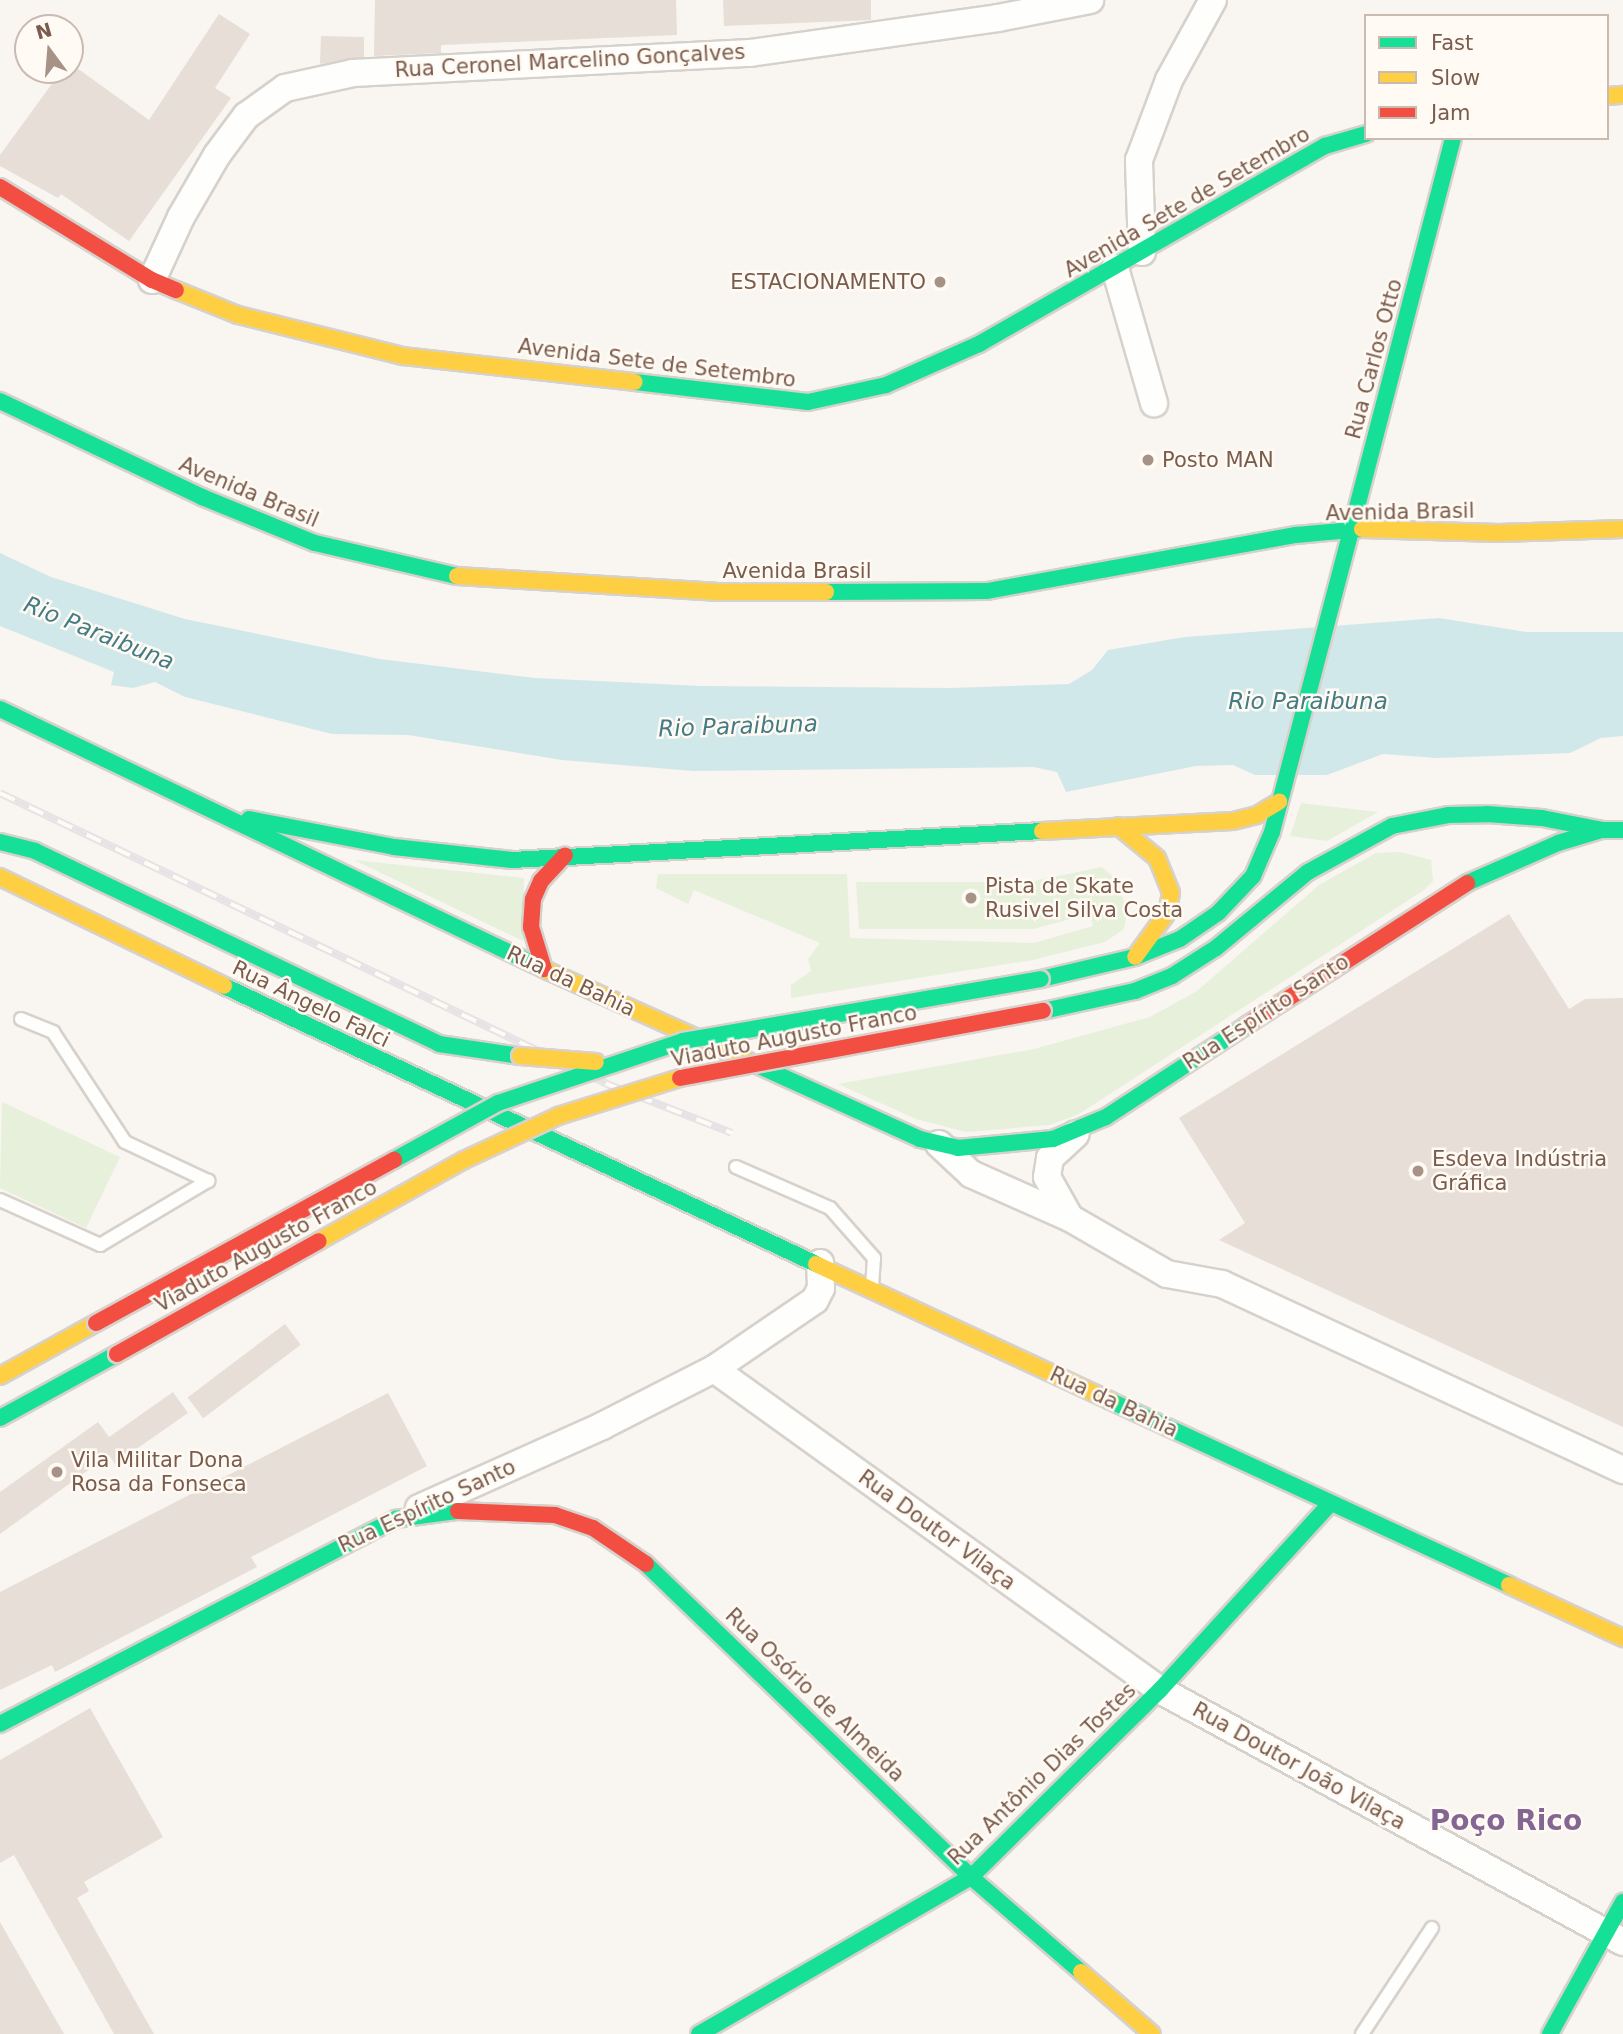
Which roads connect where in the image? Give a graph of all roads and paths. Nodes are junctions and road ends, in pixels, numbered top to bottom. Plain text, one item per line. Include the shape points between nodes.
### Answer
1 (1090, 0) edge
2 (1213, 0) edge
3 (1364, 135) edge
4 (1452, 140) edge
5 (0, 187) edge
6 (1142, 252) junction
7 (1115, 268) junction
8 (152, 280) junction
9 (0, 401) edge
10 (1154, 402) dead end
11 (1623, 529) edge
12 (1351, 530) junction
13 (0, 709) edge
14 (1285, 780) joint
15 (1279, 802) junction
16 (225, 814) junction
17 (1118, 826) junction
18 (1602, 830) junction
19 (1623, 830) edge
20 (0, 842) edge
21 (565, 855) junction
22 (0, 877) edge
23 (1135, 957) junction
24 (544, 969) junction
25 (21, 1019) dead end
26 (608, 1063) junction
27 (1083, 1128) junction
28 (929, 1141) junction
29 (606, 1164) joint
30 (736, 1167) dead end
31 (0, 1200) edge
32 (1070, 1219) junction
33 (820, 1263) junction
34 (872, 1286) junction
35 (714, 1369) junction
36 (0, 1376) edge
37 (0, 1418) edge
38 (1623, 1470) edge
39 (1329, 1505) junction
40 (396, 1519) junction
41 (1623, 1637) edge
42 (1160, 1690) junction
43 (0, 1724) edge
44 (971, 1877) junction
45 (1623, 1902) edge
46 (1432, 1928) dead end
47 (1614, 1937) edge
48 (699, 2034) edge
49 (1152, 2034) edge
50 (1362, 2034) edge
51 (1550, 2034) edge

1 - 8 street, Rua Ceronel Marcelino Gonçalves via 998,18 750,52 353,73 285,88 246,116 217,155
2 - 6 street via 1169,80 1139,160
3 - 6 main road, Avenida Sete de Setembro via 1325,146
4 - 12 main road, Rua Carlos Otto
5 - 8 main road, Avenida Sete de Setembro
6 - 7 main road, Avenida Sete de Setembro
7 - 8 main road, Avenida Sete de Setembro via 979,344 887,385 807,402 403,356 238,315
7 - 10 street
9 - 12 main road, Avenida Brasil via 202,496 315,543 450,576 716,592 1008,590 1296,536
11 - 12 main road, Avenida Brasil
12 - 14 main road, Rua Carlos Otto
13 - 16 main road
14 - 15 main road, Viaduto Augusto Franco
15 - 17 main road via 1257,815 1233,821
15 - 23 main road, Viaduto Augusto Franco via 1264,858 1236,896 1180,939
16 - 21 main road via 317,834 461,856 512,860
16 - 24 main road, Rua da Bahia
17 - 21 main road
17 - 23 main road via 1157,858 1171,892 1167,913
18 - 19 main road
18 - 27 main road, Rua Espírito Santo via 1558,843 1467,883 1106,1118
18 - 37 main road, Viaduto Augusto Franco, bridge via 1542,818 1487,814 1406,821 1365,837 1308,872 1216,948 1172,976 1135,990 1043,1012 695,1073 558,1116 464,1160
20 - 26 main road, bridge via 35,851 439,1044
21 - 24 main road via 541,881 533,898 531,927
22 - 29 main road, Rua Ângelo Falci via 427,1084
23 - 26 main road, Viaduto Augusto Franco, bridge via 1041,979 732,1031
24 - 28 main road, Rua da Bahia
25 - 31 lane via 53,1032 125,1142 208,1181 100,1245
26 - 36 main road, Viaduto Augusto Franco, bridge via 498,1103
27 - 28 main road, Rua Espírito Santo via 1016,1145 958,1148
27 - 32 street via 1050,1158 1047,1177
28 - 32 street, Rua da Bahia via 971,1174
29 - 33 main road, Rua da Bahia
30 - 34 lane via 830,1208 874,1258
32 - 38 street, Rua da Bahia via 1167,1274 1222,1284
33 - 34 main road, Rua da Bahia
33 - 35 street, Rua Espírito Santo via 821,1288 815,1300
34 - 39 main road, Rua da Bahia
35 - 40 street, Rua Espírito Santo via 602,1426
35 - 42 street, Rua Doutor Vilaça
39 - 41 main road, Rua da Bahia
39 - 42 main road, Rua Antônio Dias Tostes
40 - 43 main road, Rua Espírito Santo
40 - 44 main road, Rua Osório de Almeida via 454,1511 555,1515 593,1528 635,1553
42 - 44 main road, Rua Antônio Dias Tostes
42 - 47 street, Rua Doutor João Vilaça
44 - 48 main road, Rua Antônio Dias Tostes
44 - 49 main road, Rua Osório de Almeida
45 - 47 main road
46 - 50 lane
47 - 51 main road

